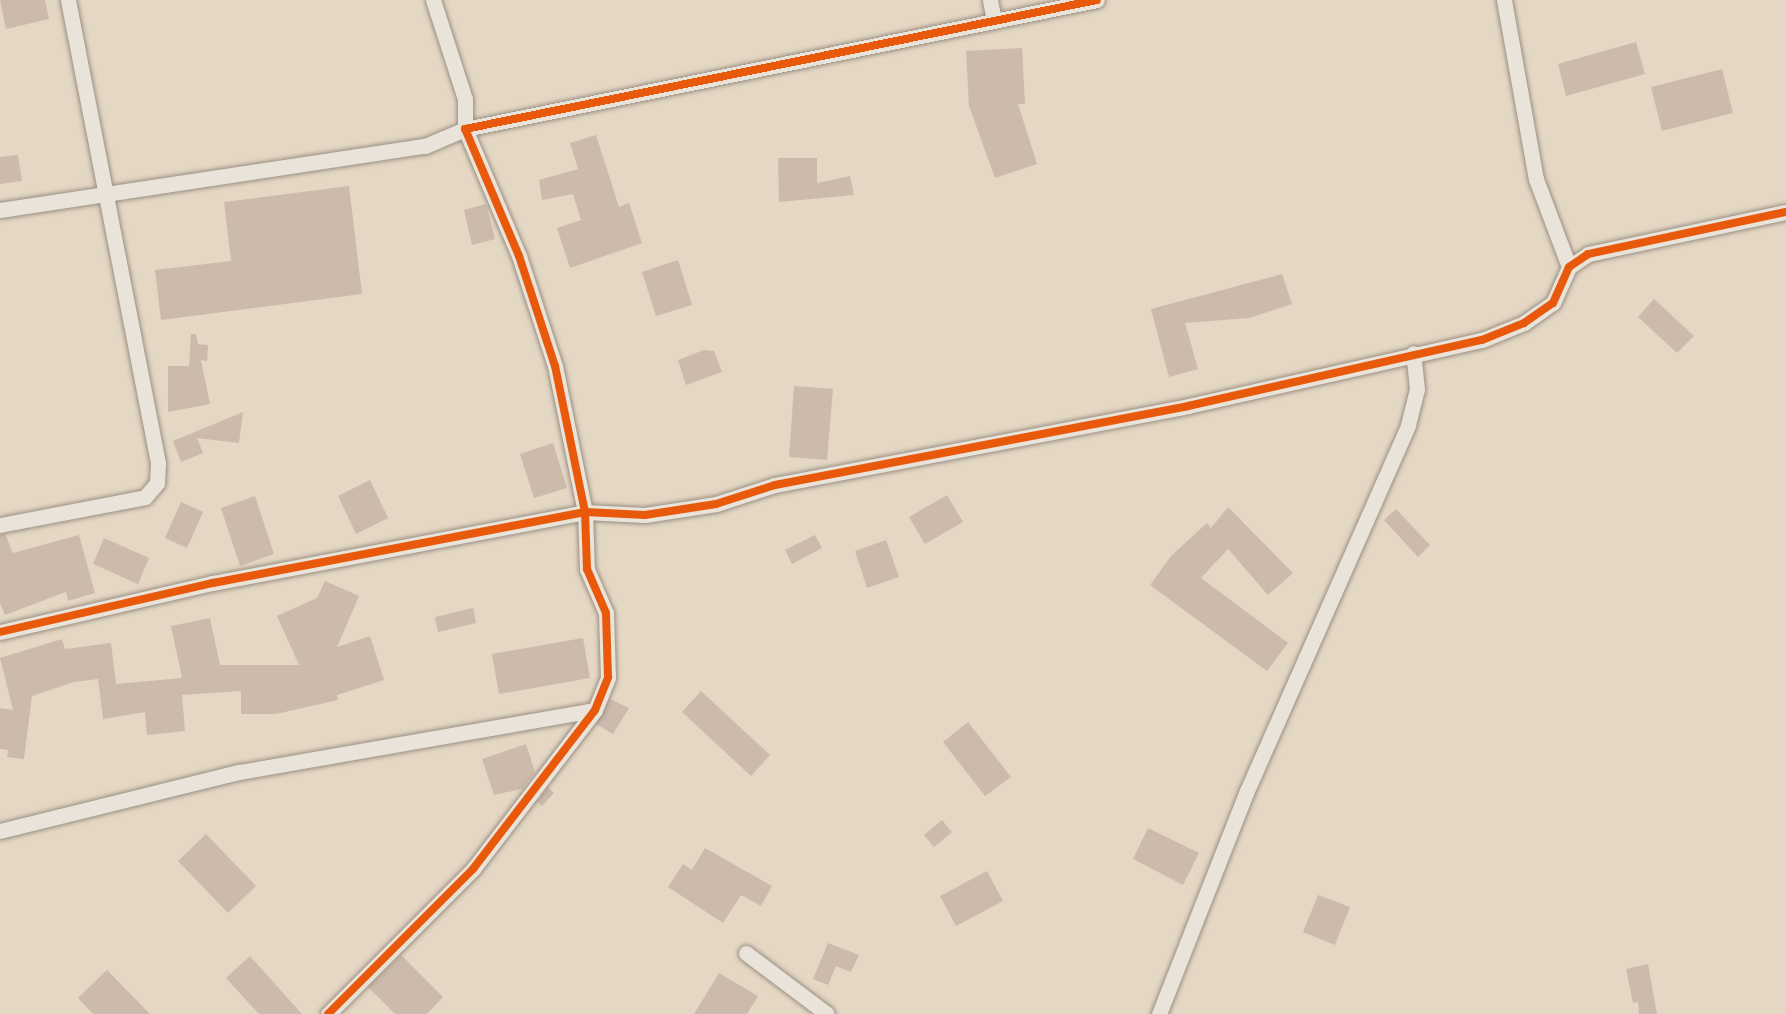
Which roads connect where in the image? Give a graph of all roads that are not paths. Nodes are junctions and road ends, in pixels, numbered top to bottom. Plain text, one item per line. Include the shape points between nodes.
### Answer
1 (68, 0) edge
2 (433, 0) edge
3 (990, 0) edge
4 (1097, 0) edge
5 (1504, 0) edge
6 (994, 21) junction
7 (465, 129) junction
8 (105, 192) junction
9 (0, 210) edge
10 (1786, 212) edge
11 (1569, 267) junction
12 (1413, 353) junction
13 (585, 512) junction
14 (0, 525) edge
15 (0, 632) edge
16 (595, 710) junction
17 (0, 831) edge
18 (746, 952) dead end
19 (328, 1014) edge
20 (827, 1014) edge
21 (1159, 1014) edge

1 - 8 street
2 - 7 street via 465,99
3 - 6 street
4 - 6 street
5 - 11 street via 1536,179
6 - 7 street
7 - 8 street via 425,146
7 - 13 street via 519,256 555,366
8 - 9 street
8 - 14 street via 158,463 157,483 145,497
10 - 11 street via 1588,254
11 - 12 street via 1553,303 1524,323 1482,340
12 - 13 street via 1188,406 775,485 716,504 645,515
12 - 21 street via 1417,389 1408,425 1246,793
13 - 15 street via 225,580
13 - 16 street via 587,569 606,613 608,676
16 - 17 street via 239,772
16 - 19 street via 473,869
18 - 20 street

